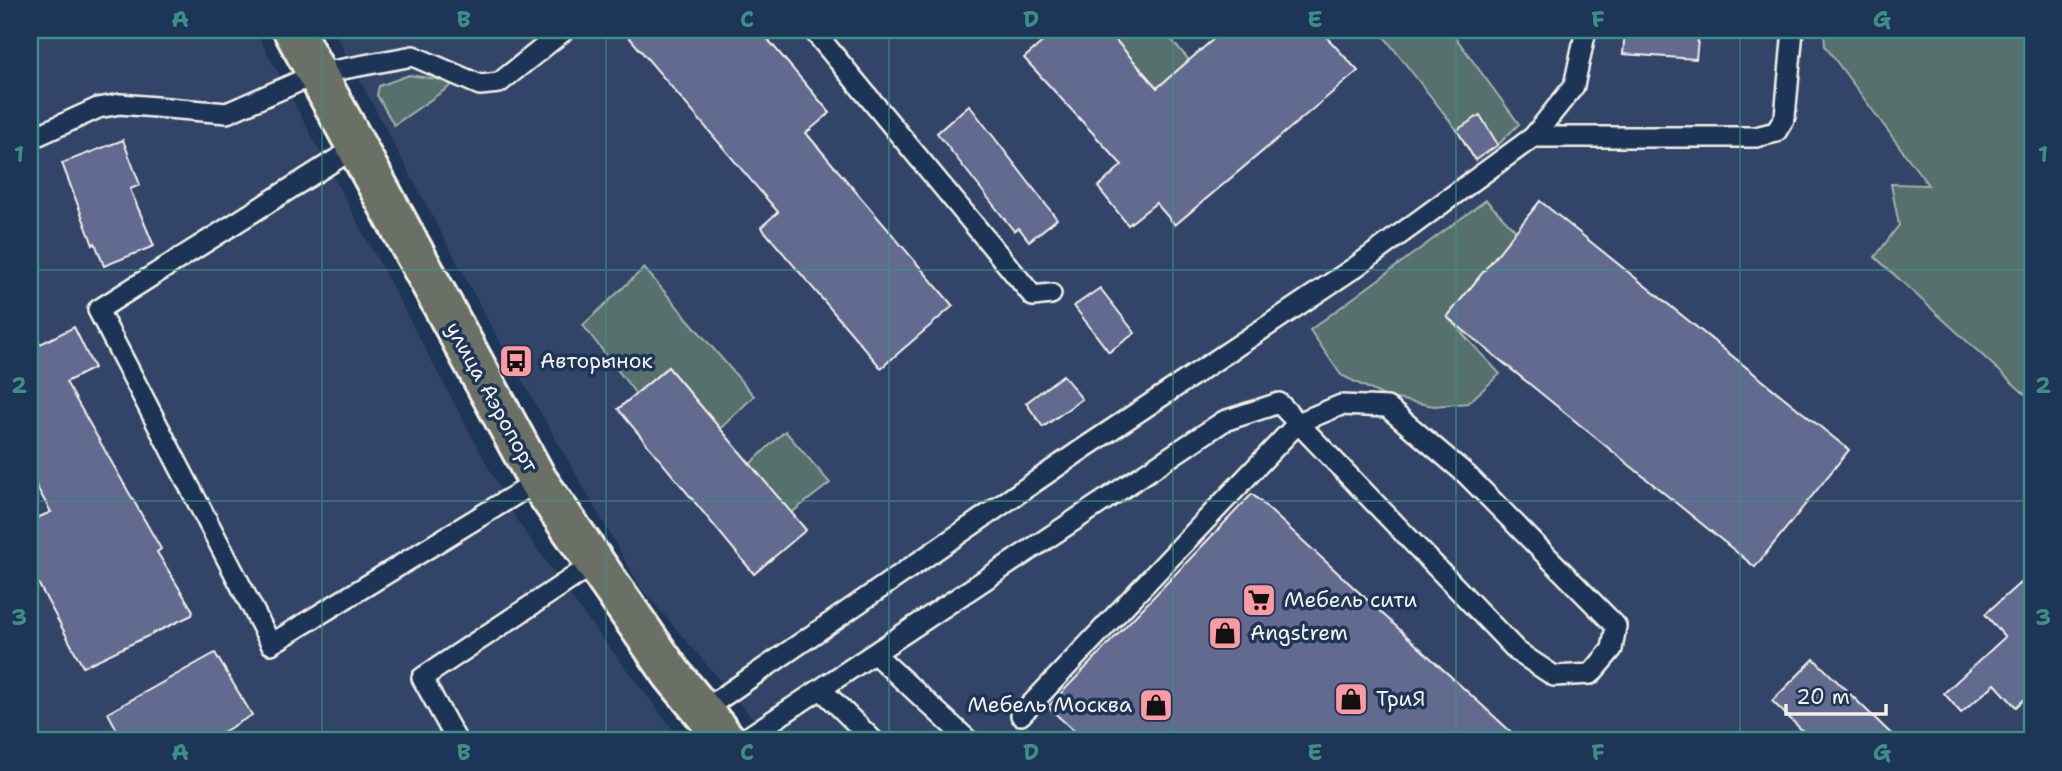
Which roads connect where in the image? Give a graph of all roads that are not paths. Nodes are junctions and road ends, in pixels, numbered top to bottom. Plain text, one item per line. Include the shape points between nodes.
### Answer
1 (293, 30) edge
2 (565, 30) edge
3 (813, 30) edge
4 (1586, 30) edge
5 (1793, 30) edge
6 (316, 74) junction
7 (1532, 137) junction
8 (30, 138) edge
9 (356, 147) junction
10 (1051, 294) dead end
11 (1298, 423) junction
12 (538, 481) junction
13 (595, 563) junction
14 (876, 655) junction
15 (822, 690) junction
16 (702, 711) junction
17 (1021, 715) dead end
18 (457, 741) edge
19 (727, 741) edge
20 (742, 741) edge
21 (874, 741) edge
22 (969, 741) edge

1 - 6 main road, улица Аэропорт
2 - 6 lane via 499,83 480,85 413,56
3 - 10 lane via 1033,296
4 - 7 lane via 1574,86
5 - 7 lane via 1785,117 1776,132 1756,137
6 - 8 lane via 227,113 120,104 98,108
6 - 9 main road, улица Аэропорт
7 - 16 lane via 1354,268
9 - 12 main road, улица Аэропорт
9 - 12 lane via 98,310 271,644
11 - 11 lane via 1518,652 1554,676 1591,674 1612,649 1616,626 1467,475 1387,407 1341,405
11 - 14 lane via 1279,402 1224,421
11 - 17 lane
12 - 13 main road, улица Аэропорт
13 - 16 main road, улица Аэропорт
13 - 18 lane via 422,678
14 - 15 lane
14 - 22 lane
15 - 20 lane
15 - 21 lane
16 - 19 main road, улица Аэропорт

